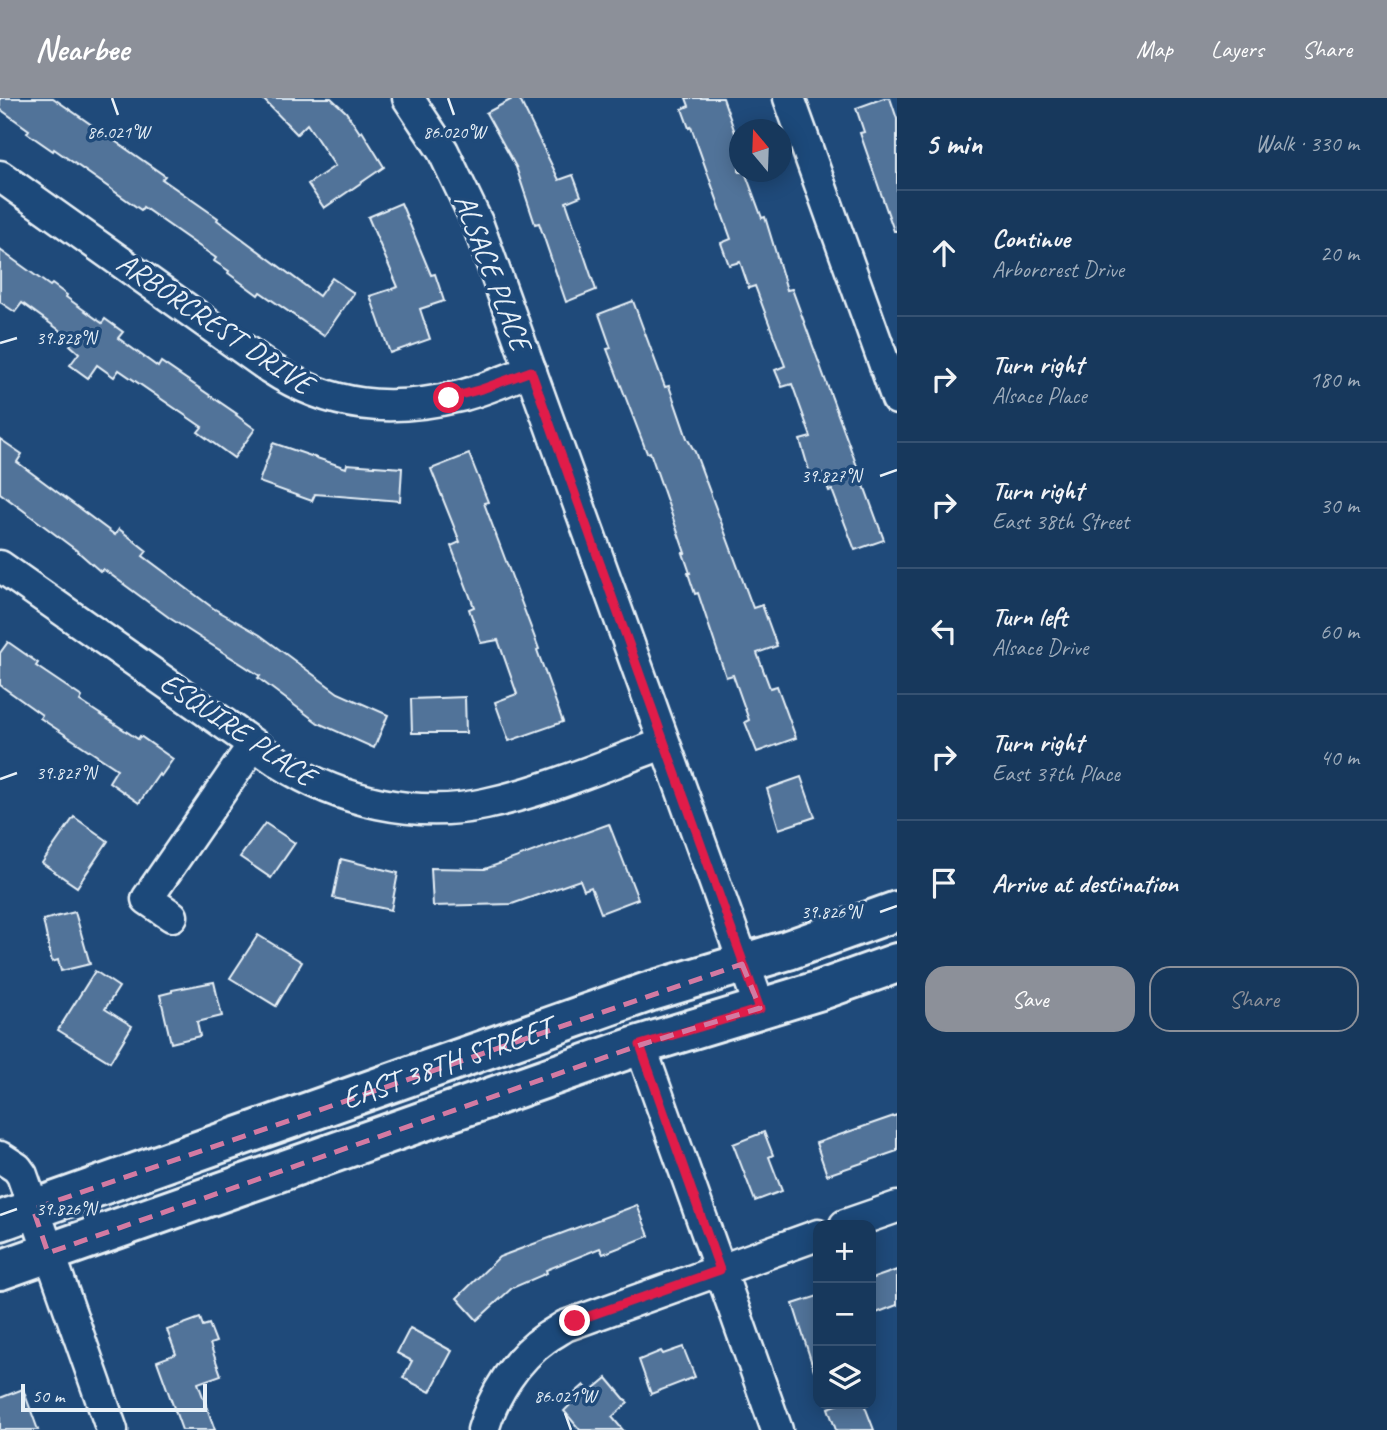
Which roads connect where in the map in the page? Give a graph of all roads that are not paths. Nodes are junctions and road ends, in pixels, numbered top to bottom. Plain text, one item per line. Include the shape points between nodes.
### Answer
1 (408, 98) edge
2 (789, 98) edge
3 (0, 176) edge
4 (531, 371) junction
5 (897, 399) edge
6 (0, 566) edge
7 (253, 744) junction
8 (663, 744) junction
9 (897, 911) edge
10 (172, 916) dead end
11 (897, 962) edge
12 (742, 964) junction
13 (760, 1009) junction
14 (640, 1045) junction
15 (0, 1157) edge
16 (897, 1207) edge
17 (16, 1215) edge
18 (859, 1220) edge
19 (813, 1237) edge
20 (48, 1253) junction
21 (0, 1270) edge
22 (720, 1270) junction
23 (112, 1430) edge
24 (483, 1430) edge
25 (777, 1430) edge

1 - 4 street, ALSACE PLACE via 470,203
2 - 5 street
3 - 4 street, ARBORCREST DRIVE via 270,368 312,391 381,407 427,403
4 - 8 street, ALSACE PLACE
6 - 7 street, ESQUIRE PLACE
7 - 8 street, ESQUIRE PLACE via 300,776 344,795 392,806 464,808 511,798
7 - 10 street via 147,899
8 - 12 street, ALSACE PLACE
9 - 12 main road, EAST 38TH STREET
11 - 13 main road, EAST 38TH STREET
12 - 13 street, ALSACE PLACE
12 - 17 main road, EAST 38TH STREET via 648,992
13 - 14 main road, EAST 38TH STREET
14 - 20 main road, EAST 38TH STREET
14 - 22 street
15 - 17 street via 19,1171
16 - 18 street
17 - 20 street
19 - 22 street
20 - 21 main road, EAST 38TH STREET
20 - 23 street
22 - 24 street via 575,1321 545,1338 506,1381
22 - 25 street

